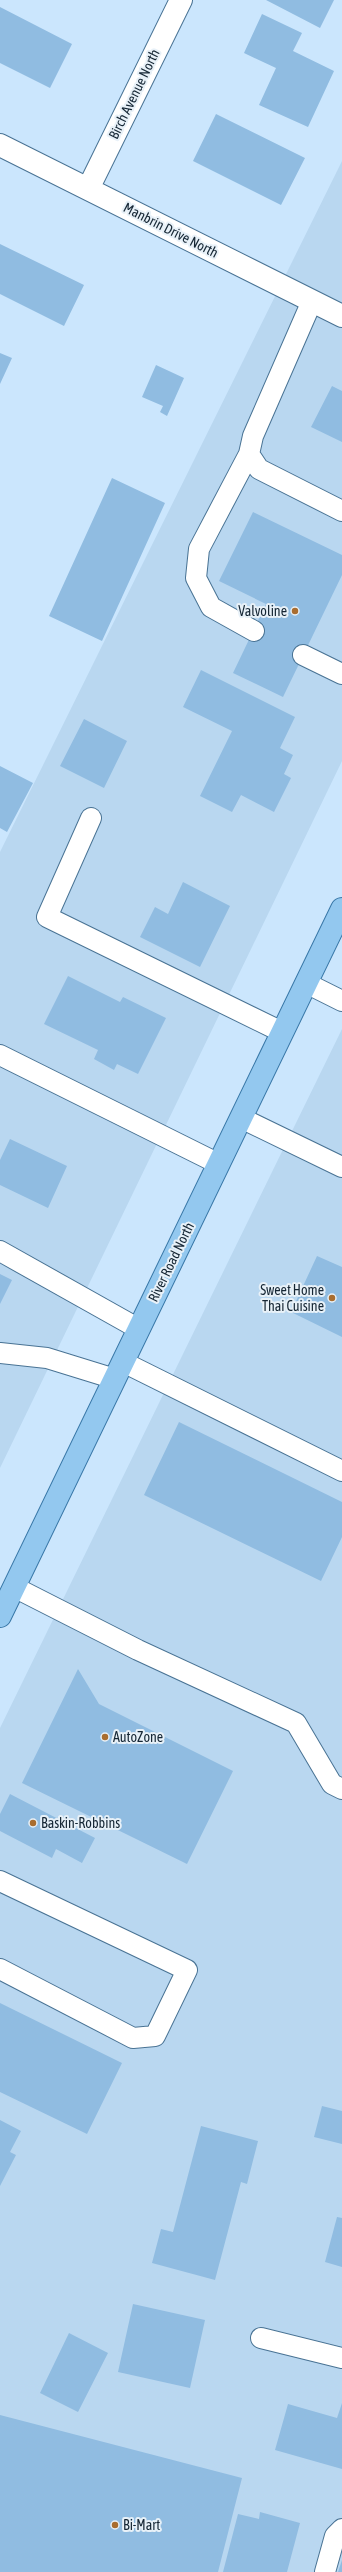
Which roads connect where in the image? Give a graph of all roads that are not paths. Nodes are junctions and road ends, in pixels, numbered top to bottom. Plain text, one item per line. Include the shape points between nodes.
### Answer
1 (181, 0) edge
2 (0, 145) edge
3 (88, 189) junction
4 (312, 301) junction
5 (342, 316) edge
6 (249, 454) junction
7 (342, 511) edge
8 (254, 631) dead end
9 (304, 655) dead end
10 (342, 674) edge
11 (92, 818) dead end
12 (342, 909) edge
13 (306, 983) junction
14 (342, 1001) edge
15 (282, 1032) junction
16 (0, 1055) edge
17 (241, 1118) junction
18 (218, 1164) junction
19 (342, 1167) edge
20 (0, 1251) edge
21 (139, 1329) junction
22 (0, 1353) edge
23 (119, 1370) junction
24 (342, 1470) edge
25 (5, 1600) edge
26 (342, 1789) edge
27 (0, 1882) edge
28 (0, 1970) edge
29 (261, 2338) dead end
30 (342, 2358) edge
31 (342, 2529) edge
32 (326, 2572) edge

1 - 3 street, Birch Avenue North
2 - 3 street, Manbrin Drive North
3 - 4 street, Manbrin Drive North
4 - 5 street, Manbrin Drive North
4 - 6 lane via 253,436
6 - 7 lane via 259,469
6 - 8 lane via 199,549 196,578 211,607
9 - 10 lane
11 - 15 lane via 47,917
12 - 13 main road, River Road North
13 - 14 lane
13 - 15 main road, River Road North
15 - 17 main road, River Road North
16 - 18 lane
17 - 18 main road, River Road North
17 - 19 lane
18 - 21 main road, River Road North
20 - 21 lane
21 - 23 main road, River Road North
22 - 23 lane
23 - 24 lane
23 - 25 main road, River Road North
25 - 26 lane via 138,1650 296,1723 332,1784
27 - 28 lane via 187,1970 154,2036 133,2038
29 - 30 lane
31 - 32 lane via 335,2536

